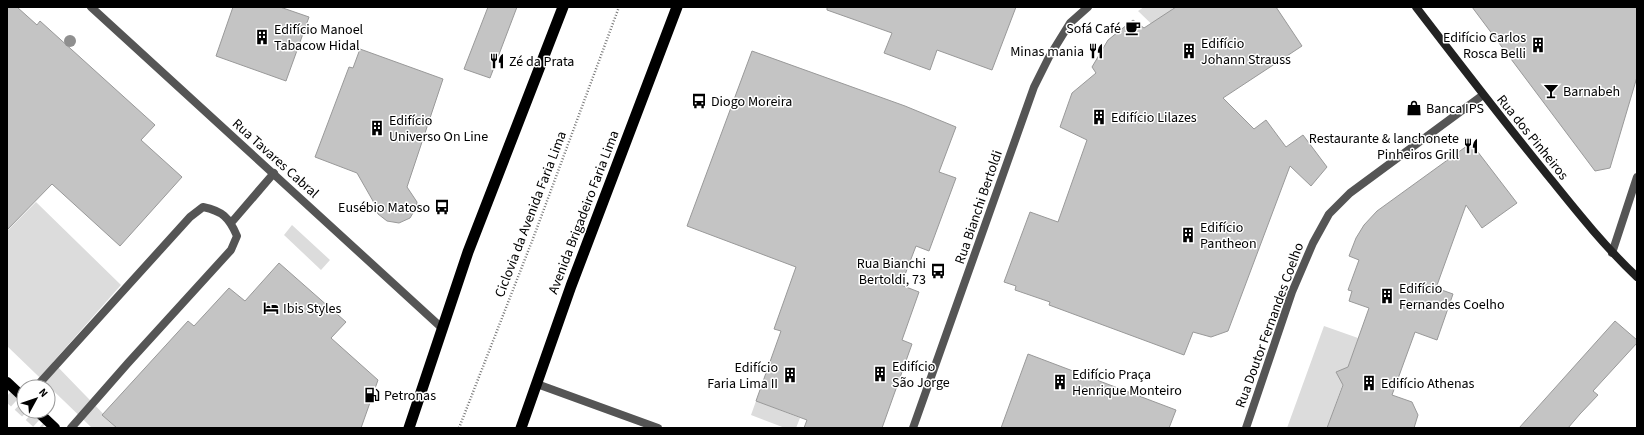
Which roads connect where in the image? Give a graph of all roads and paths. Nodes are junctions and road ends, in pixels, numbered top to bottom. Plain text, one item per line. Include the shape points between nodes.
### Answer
1 (91, 7) edge
2 (563, 7) edge
3 (619, 7) edge
4 (667, 7) edge
5 (677, 7) edge
6 (1088, 7) edge
7 (1416, 7) edge
8 (670, 24) junction
9 (1483, 95) junction
10 (274, 173) junction
11 (1637, 177) edge
12 (231, 223) junction
13 (1612, 253) junction
14 (1637, 277) edge
15 (443, 328) junction
16 (43, 379) edge
17 (7, 382) edge
18 (537, 384) junction
19 (16, 390) edge
20 (45, 419) edge
21 (55, 428) edge
22 (71, 428) edge
23 (409, 428) edge
24 (459, 428) edge
25 (521, 428) edge
26 (658, 428) edge
27 (913, 428) edge
28 (1246, 428) edge

1 - 10 street, Rua Tavares Cabral
2 - 15 highway via 468,252
3 - 24 path, Ciclovia da Avenida Faria Lima
4 - 8 highway
5 - 8 highway, Avenida Brigadeiro Faria Lima
6 - 27 street, Rua Bianchi Bertoldi via 1070,23 1034,87
7 - 9 main road, Rua dos Pinheiros
8 - 18 highway, Avenida Brigadeiro Faria Lima via 571,286
9 - 13 main road, Rua dos Pinheiros
9 - 28 street, Rua Doutor Fernandes Coelho via 1350,192 1329,214 1313,243 1292,292
10 - 12 street
10 - 15 street, Rua Tavares Cabral
11 - 13 street
12 - 16 street via 218,210 202,207
12 - 22 street via 237,236 231,250
13 - 14 main road, Rua dos Pinheiros
15 - 23 highway
17 - 19 main road
18 - 25 highway, Avenida Brigadeiro Faria Lima
18 - 26 street
20 - 21 main road

